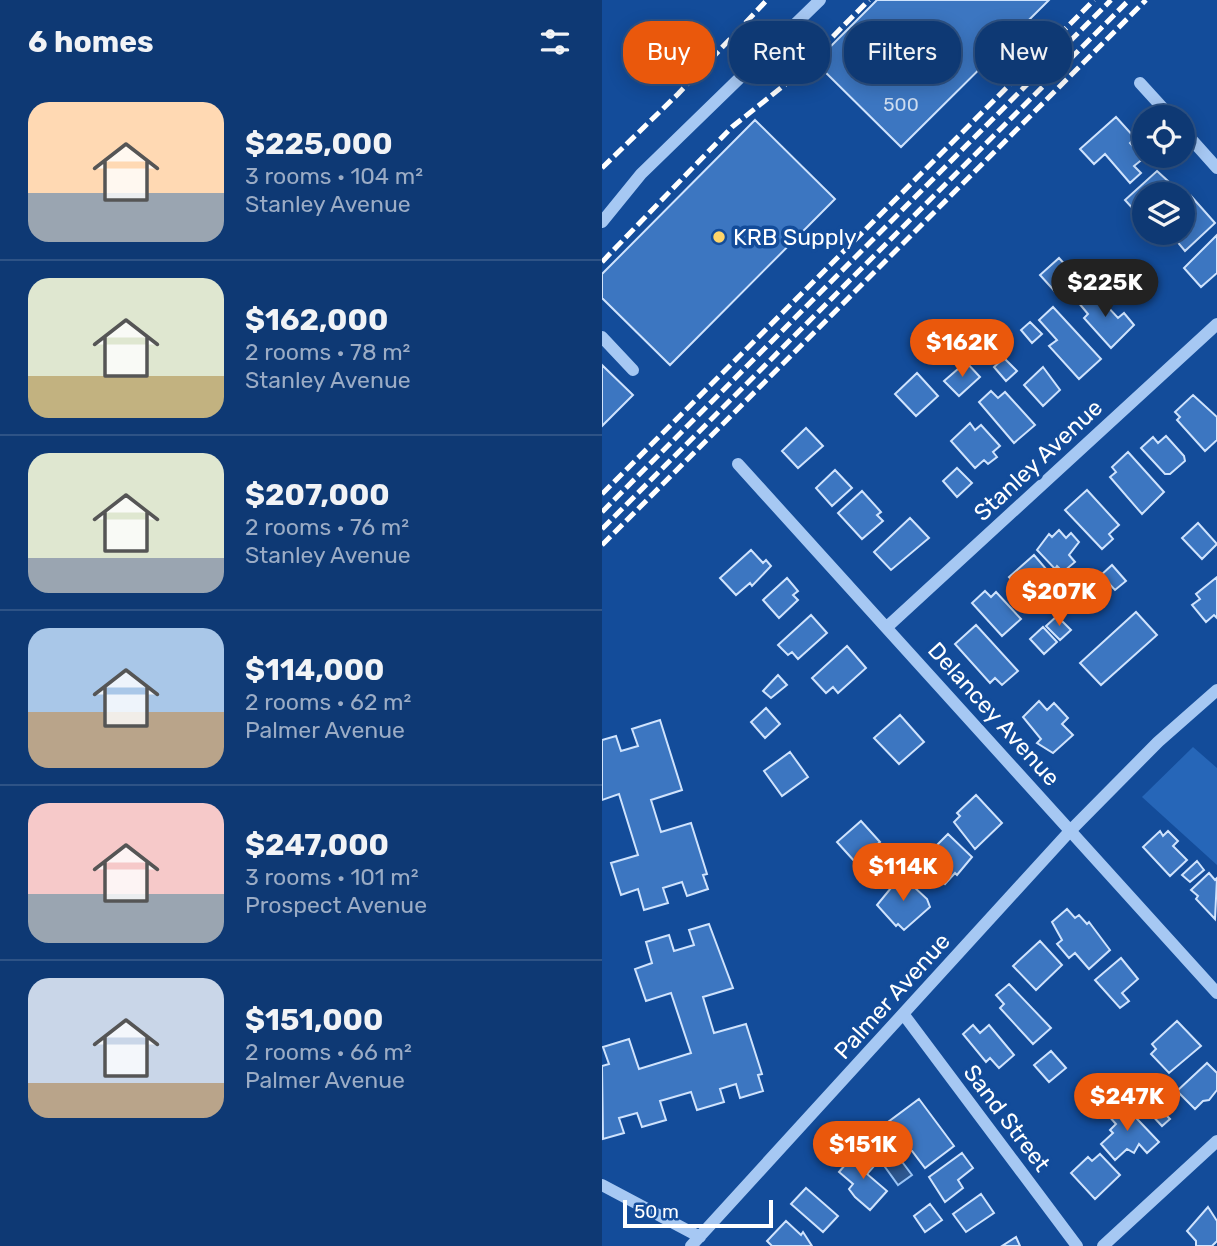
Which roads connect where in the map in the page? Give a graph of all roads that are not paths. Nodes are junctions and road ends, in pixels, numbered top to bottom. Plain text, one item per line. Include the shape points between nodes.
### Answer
1 (820, 0) edge
2 (1140, 83) dead end
3 (1160, 105) edge
4 (1195, 144) edge
5 (1217, 168) edge
6 (602, 222) edge
7 (1217, 324) edge
8 (602, 337) edge
9 (633, 370) dead end
10 (738, 464) dead end
11 (887, 627) junction
12 (1217, 690) edge
13 (1070, 831) junction
14 (1217, 993) edge
15 (904, 1015) junction
16 (1217, 1141) edge
17 (602, 1185) edge
18 (696, 1241) edge
19 (1077, 1246) edge
20 (1103, 1246) edge

1 - 6 street via 641,174
2 - 3 street
4 - 5 street
7 - 11 street, Stanley Avenue
8 - 9 street
10 - 11 street, Delancey Avenue
11 - 13 street, Delancey Avenue
12 - 13 street, Palmer Avenue
13 - 14 street, Delancey Avenue
13 - 15 street, Palmer Avenue
15 - 18 street, Palmer Avenue
15 - 19 street, Sand Street
16 - 20 street
17 - 18 street

